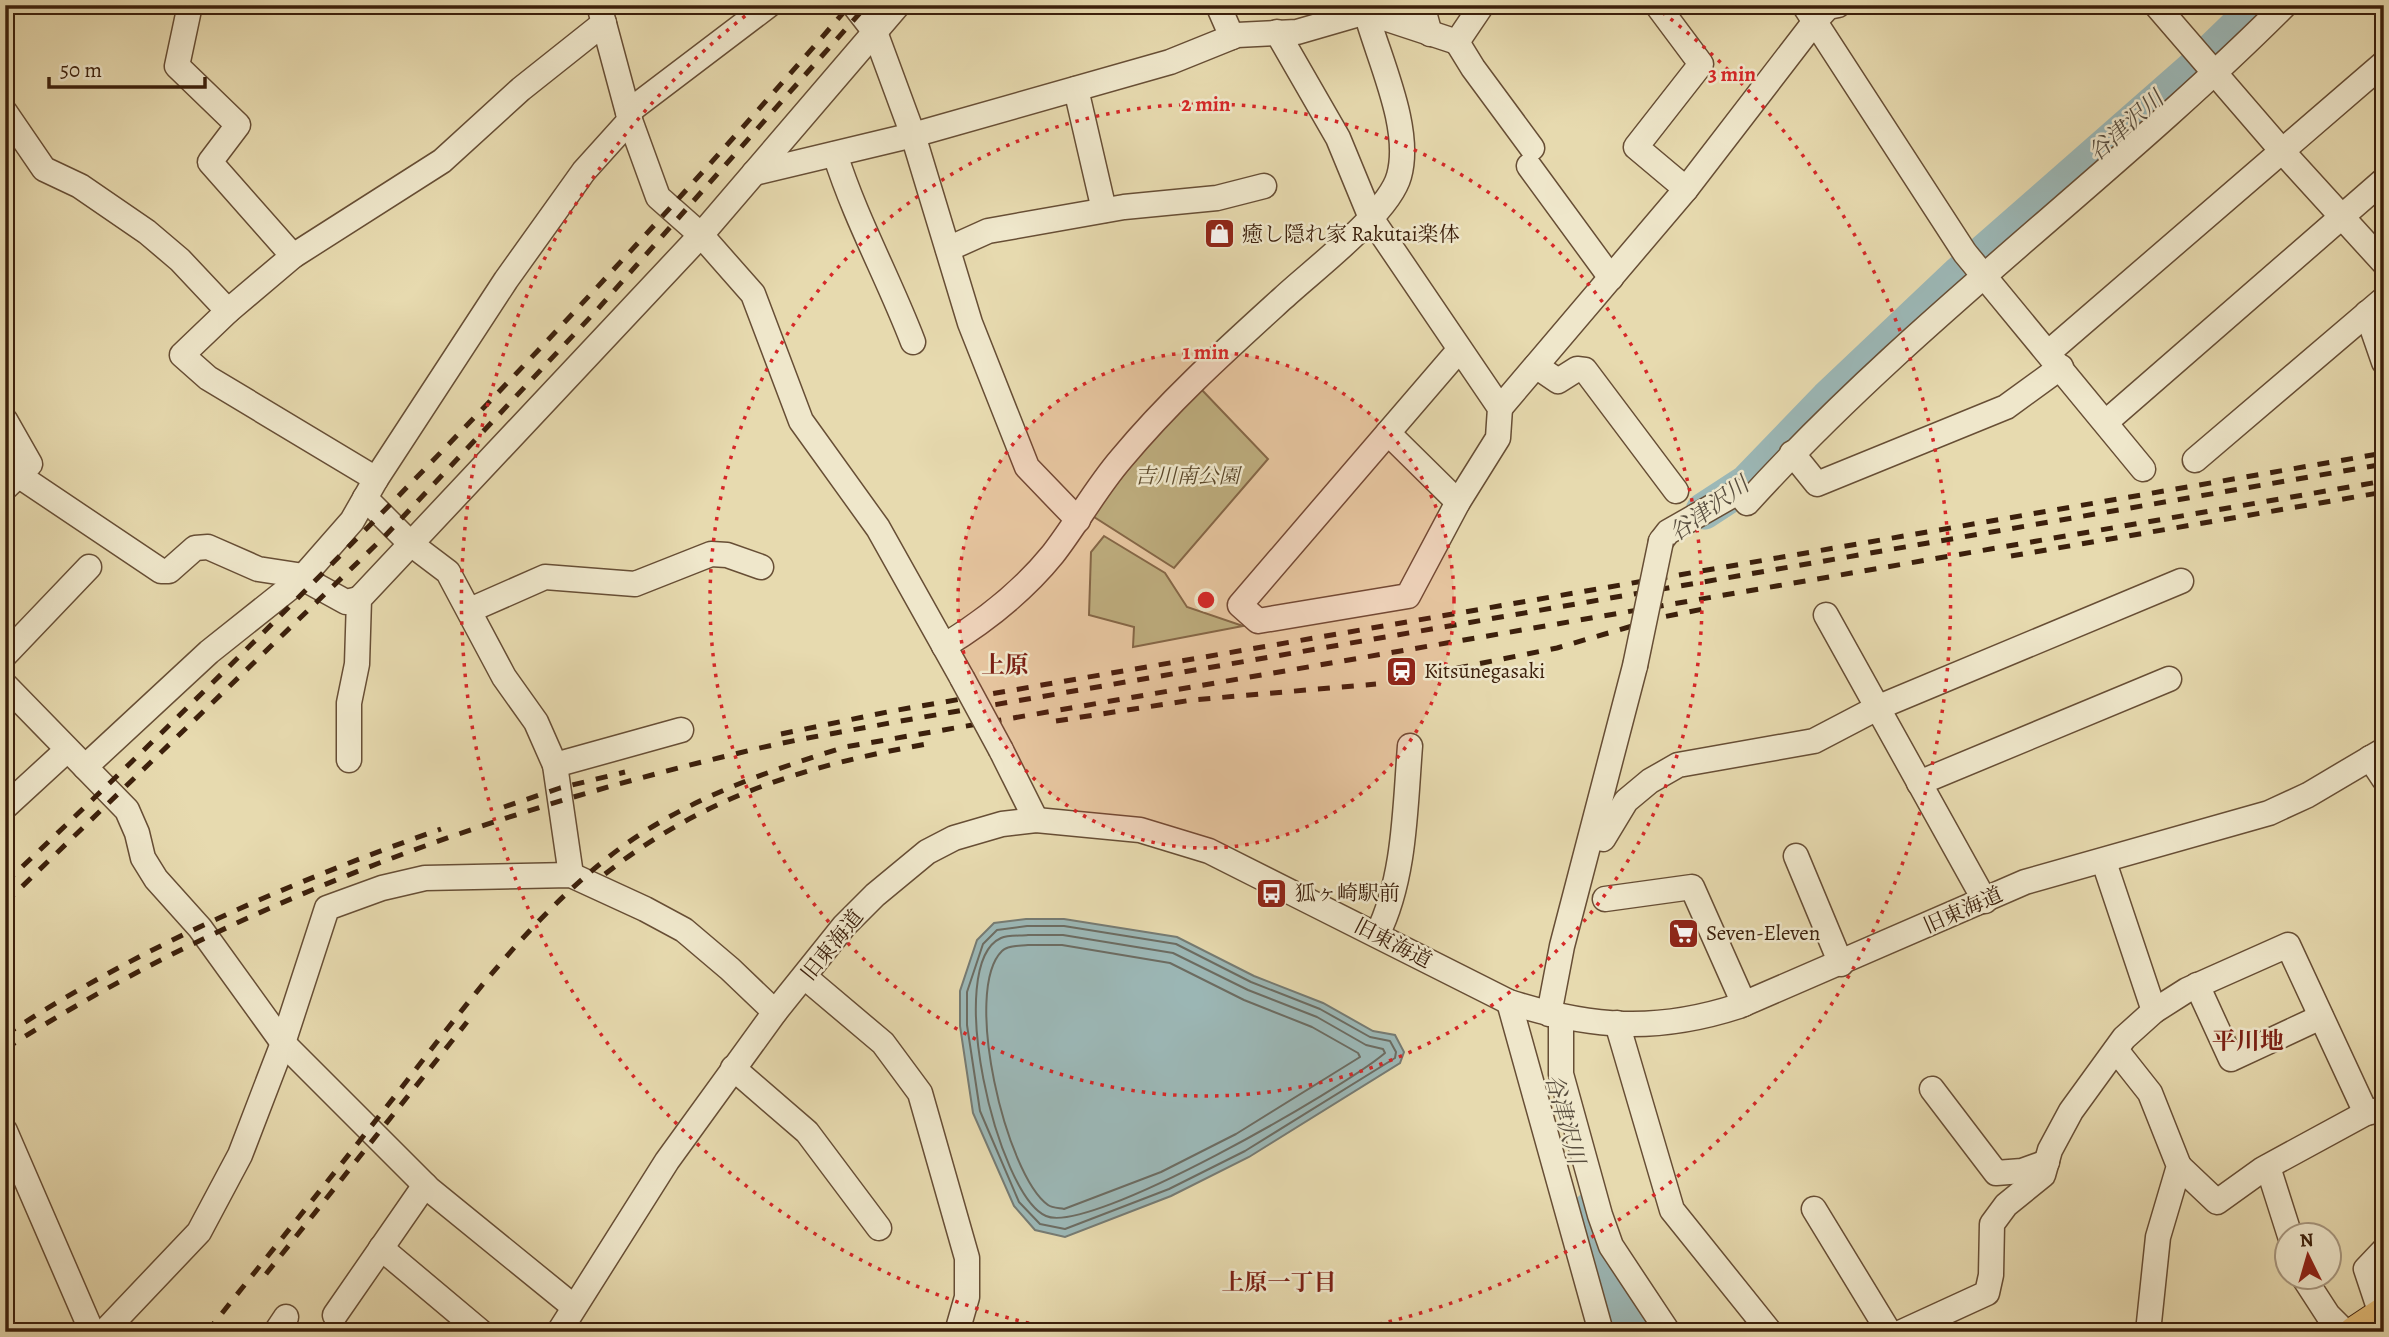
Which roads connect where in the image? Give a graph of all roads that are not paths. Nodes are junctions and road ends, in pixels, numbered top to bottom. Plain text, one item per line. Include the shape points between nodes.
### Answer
1 (190, 5) edge
2 (769, 5) edge
3 (854, 5) edge
4 (898, 5) edge
5 (1218, 5) edge
6 (1422, 5) edge
7 (1482, 5) edge
8 (1657, 5) edge
9 (1838, 5) edge
10 (2156, 5) edge
11 (2285, 5) edge
12 (1365, 8) edge
13 (1810, 13) edge
14 (601, 14) edge
15 (875, 32) junction
16 (1277, 32) junction
17 (1430, 34) junction
18 (1232, 37) junction
19 (1457, 42) junction
20 (2384, 63) edge
21 (2217, 73) junction
22 (1076, 89) junction
23 (5, 112) edge
24 (629, 116) junction
25 (913, 135) junction
26 (2282, 151) junction
27 (835, 154) junction
28 (754, 173) junction
29 (2384, 180) edge
30 (1264, 186) dead end
31 (1686, 189) junction
32 (1104, 210) junction
33 (2342, 215) junction
34 (1371, 218) junction
35 (701, 236) junction
36 (948, 249) junction
37 (293, 256) junction
38 (2384, 263) edge
39 (1983, 274) junction
40 (1611, 278) junction
41 (2375, 306) edge
42 (228, 311) junction
43 (913, 342) dead end
44 (1460, 349) junction
45 (2055, 360) junction
46 (2384, 362) edge
47 (1536, 366) junction
48 (1500, 408) junction
49 (5, 420) edge
50 (2106, 422) junction
51 (1388, 433) junction
52 (1792, 453) junction
53 (2195, 460) dead end
54 (2143, 469) dead end
55 (12, 481) edge
56 (370, 489) junction
57 (1676, 491) dead end
58 (1458, 502) junction
59 (1078, 520) junction
60 (411, 544) junction
61 (89, 567) dead end
62 (761, 567) dead end
63 (302, 578) junction
64 (2181, 580) dead end
65 (359, 599) junction
66 (470, 610) junction
67 (1826, 615) dead end
68 (944, 646) junction
69 (5, 654) edge
70 (2169, 679) dead end
71 (5, 685) edge
72 (1879, 707) junction
73 (681, 730) dead end
74 (1410, 746) dead end
75 (2377, 754) edge
76 (76, 759) junction
77 (349, 760) dead end
78 (555, 765) junction
79 (2384, 779) edge
80 (1919, 783) junction
81 (5, 807) edge
82 (1036, 820) junction
83 (1592, 836) junction
84 (1796, 856) dead end
85 (2104, 862) junction
86 (571, 875) junction
87 (1605, 900) dead end
88 (1985, 901) junction
89 (1377, 935) junction
90 (1841, 964) junction
91 (806, 978) junction
92 (2197, 985) junction
93 (1509, 1002) junction
94 (1744, 1004) junction
95 (2154, 1011) junction
96 (775, 1012) junction
97 (1555, 1016) junction
98 (2321, 1017) junction
99 (1617, 1023) junction
100 (283, 1043) junction
101 (2116, 1050) junction
102 (733, 1068) junction
103 (1932, 1089) dead end
104 (2375, 1111) edge
105 (5, 1131) edge
106 (2047, 1162) junction
107 (2179, 1166) junction
108 (2268, 1167) junction
109 (425, 1185) junction
110 (1814, 1209) dead end
111 (2286, 1222) edge
112 (878, 1228) dead end
113 (381, 1248) junction
114 (2384, 1250) edge
115 (2313, 1292) edge
116 (574, 1307) junction
117 (2382, 1313) edge
118 (335, 1315) dead end
119 (92, 1332) edge
120 (104, 1332) edge
121 (481, 1332) edge
122 (559, 1332) edge
123 (957, 1332) edge
124 (1601, 1332) edge
125 (1668, 1332) edge
126 (1770, 1332) edge
127 (1889, 1332) edge
128 (1902, 1332) edge
129 (2148, 1332) edge
130 (2345, 1332) edge
131 (2354, 1332) edge

1 - 37 street via 177,66 238,125 210,162
2 - 24 street
3 - 15 street
4 - 15 street
5 - 18 street
6 - 17 street
7 - 19 street
8 - 31 street via 1701,64 1636,147
9 - 13 street
10 - 21 street
11 - 21 street
12 - 16 street via 1297,32
12 - 17 street
12 - 34 street via 1396,113 1402,155 1390,195
13 - 31 street
13 - 39 street
14 - 24 street
14 - 37 street via 442,161
15 - 25 street
15 - 28 street
16 - 18 street
16 - 34 street via 1338,138
17 - 19 street
18 - 22 street via 1170,62
19 - 40 street
20 - 26 street
21 - 26 street
21 - 39 street
22 - 25 street
22 - 32 street
23 - 42 street via 44,169 80,186 146,232
24 - 35 street via 658,197
24 - 56 street via 506,280
25 - 27 street
25 - 36 street
26 - 33 street
26 - 45 street
27 - 28 street
27 - 43 street via 876,262
28 - 35 street
29 - 33 street
30 - 32 street via 1199,201
31 - 40 street
32 - 36 street via 988,231
33 - 38 street
33 - 50 street
34 - 44 street
34 - 59 street via 1153,423 1119,461
35 - 60 street
35 - 68 street via 753,294 801,421 878,528
36 - 59 street via 970,323 1027,467
37 - 42 street
39 - 45 street
39 - 52 street
40 - 47 street
41 - 46 street
41 - 53 street
42 - 56 street via 182,355 208,378
44 - 48 street
44 - 51 street
45 - 50 street
45 - 52 street via 2006,407 1817,484
47 - 48 street
47 - 57 street via 1558,381 1577,369 1585,370
48 - 58 street via 1498,438
49 - 55 street via 30,464
50 - 54 street
51 - 58 street
51 - 58 street via 1240,605 1258,621 1408,596
52 - 83 street, bridge via 1747,503 1738,492 1668,532 1661,541
55 - 63 street via 161,571 169,571 195,548 208,547 258,569
56 - 60 street
56 - 63 street via 352,521
59 - 68 street via 1011,597
60 - 65 street
60 - 66 street via 448,572
61 - 69 street
62 - 66 street via 710,554 635,584 545,577
63 - 65 street via 346,602
63 - 76 street
64 - 72 street
65 - 77 street via 357,664 349,703
66 - 78 street via 503,677 536,722
67 - 72 street
68 - 82 street, bridge
70 - 80 street
71 - 76 street
72 - 80 street
72 - 83 street via 1814,741 1678,765 1626,801 1603,838
73 - 78 street
74 - 89 street via 1390,910
75 - 79 street
75 - 85 street, 旧東海道 via 2269,813
76 - 81 street
76 - 100 street via 127,810 143,858 156,879 200,928
78 - 86 street
80 - 88 street
82 - 89 street, 旧東海道 via 1140,830 1209,850
82 - 91 street, 旧東海道 via 954,838 927,852 845,926
83 - 97 street via 1562,946
84 - 90 street
85 - 88 street, 旧東海道 via 2025,882
85 - 95 street
86 - 96 street via 684,930
86 - 100 street via 425,878 327,908
87 - 94 street via 1692,887
88 - 90 street, 旧東海道
89 - 93 street, 旧東海道
90 - 94 street, 旧東海道
91 - 96 street, 旧東海道
91 - 123 street via 883,1043 920,1093 967,1258 967,1297
92 - 95 street
92 - 98 street via 2288,945
92 - 98 street via 2231,1059
93 - 97 street, 旧東海道
93 - 124 street
94 - 99 street, 旧東海道 via 1662,1024
95 - 101 street
96 - 102 street, 旧東海道
97 - 99 street, 旧東海道
97 - 125 street via 1561,1074 1611,1246
98 - 104 street
99 - 126 street via 1672,1210
100 - 109 street
100 - 120 street via 240,1155 199,1232
101 - 106 street via 2071,1111
101 - 107 street via 2150,1093
102 - 112 street via 807,1132
102 - 116 street, 旧東海道
103 - 106 street via 1996,1173 2022,1171
104 - 108 street
105 - 119 street
106 - 128 street via 2043,1175 2006,1205 1992,1224 1992,1275 1987,1293
107 - 108 street via 2217,1202
107 - 129 street via 2158,1237
108 - 111 street
109 - 113 street
109 - 116 street
110 - 127 street
113 - 118 street
113 - 121 street
114 - 117 street via 2365,1269
115 - 130 street
116 - 122 street, 旧東海道
117 - 131 main road

